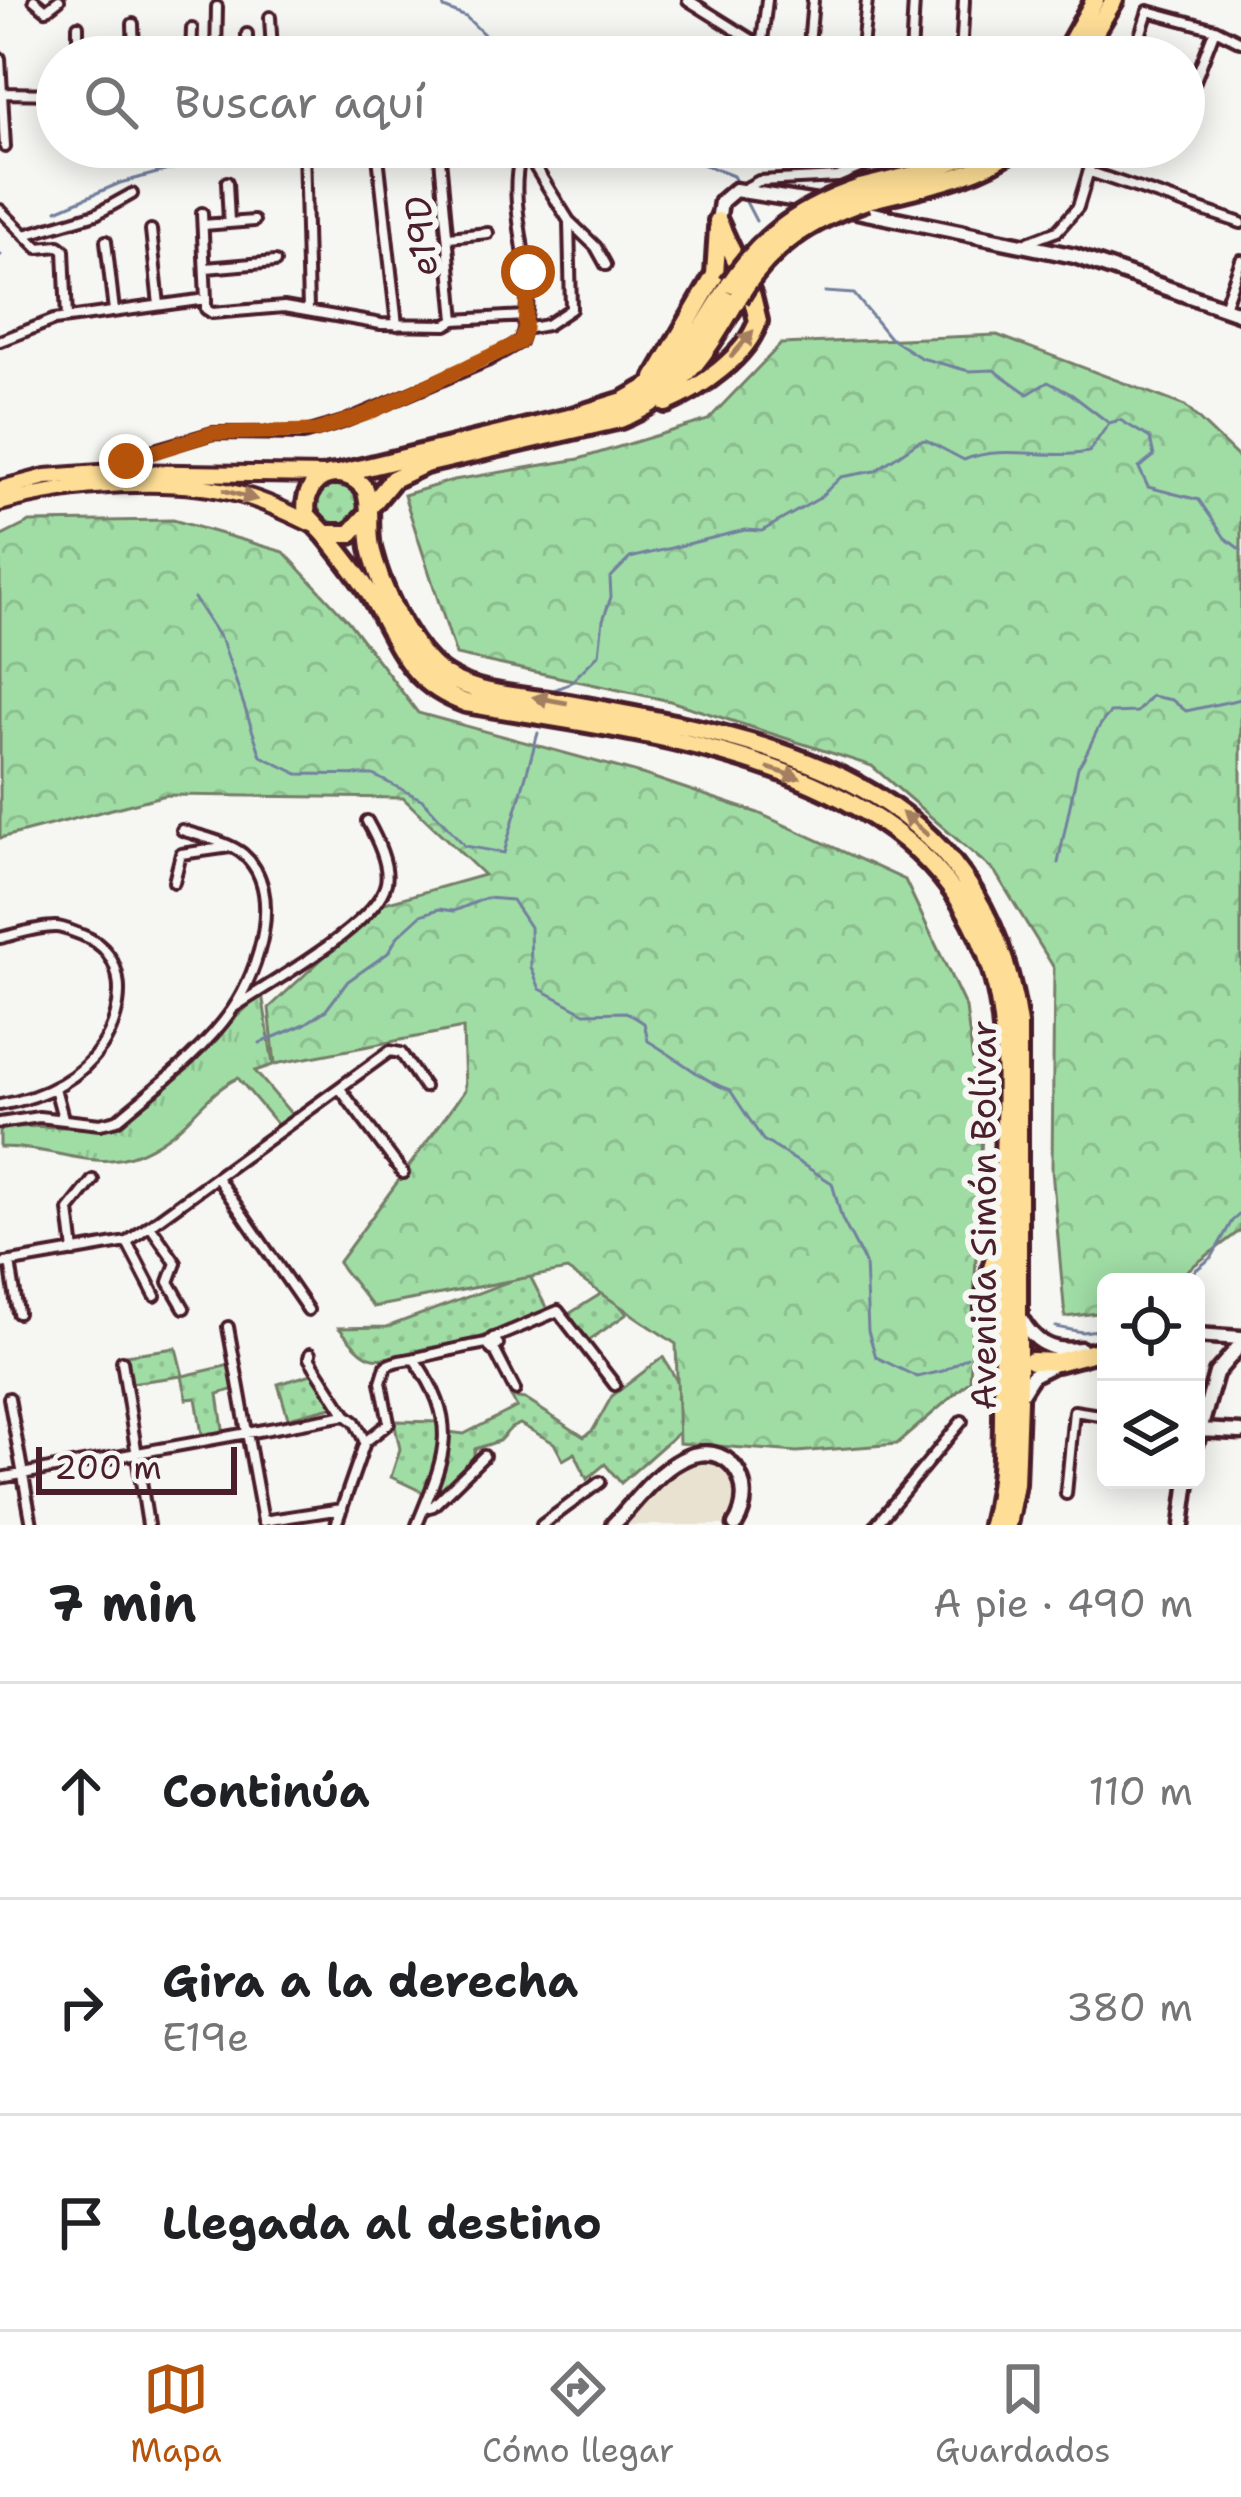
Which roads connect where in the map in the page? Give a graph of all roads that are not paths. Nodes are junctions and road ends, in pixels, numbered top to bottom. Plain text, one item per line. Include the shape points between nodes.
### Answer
1 (34, 0) edge
2 (59, 0) edge
3 (688, 0) edge
4 (767, 0) edge
5 (813, 0) edge
6 (867, 0) edge
7 (914, 0) edge
8 (964, 0) edge
9 (1095, 0) edge
10 (1114, 0) edge
11 (217, 7) dead end
12 (270, 17) dead end
13 (133, 24) dead end
14 (78, 26) dead end
15 (192, 29) dead end
16 (1215, 29) junction
17 (78, 36) edge
18 (133, 36) edge
19 (192, 36) edge
20 (216, 36) edge
21 (271, 36) edge
22 (742, 36) edge
23 (763, 36) edge
24 (810, 36) edge
25 (863, 36) edge
26 (911, 36) edge
27 (962, 36) edge
28 (1075, 36) edge
29 (1093, 36) edge
30 (1140, 36) edge
31 (1241, 42) edge
32 (1205, 55) edge
33 (0, 58) edge
34 (3, 93) edge
35 (36, 94) edge
36 (4, 146) dead end
37 (305, 168) edge
38 (379, 168) edge
39 (442, 168) edge
40 (520, 168) edge
41 (536, 168) edge
42 (862, 168) edge
43 (934, 168) edge
44 (979, 168) edge
45 (1090, 168) edge
46 (1090, 172) junction
47 (227, 182) dead end
48 (744, 189) junction
49 (132, 194) dead end
50 (864, 194) junction
51 (0, 211) edge
52 (202, 213) dead end
53 (254, 220) dead end
54 (569, 221) junction
55 (718, 221) junction
56 (229, 222) junction
57 (1241, 224) edge
58 (203, 225) junction
59 (151, 230) dead end
60 (488, 232) dead end
61 (25, 235) junction
62 (449, 236) junction
63 (106, 241) dead end
64 (1015, 245) junction
65 (1241, 260) edge
66 (275, 262) dead end
67 (606, 265) dead end
68 (206, 268) junction
69 (206, 299) junction
70 (159, 305) junction
71 (1223, 307) junction
72 (308, 310) junction
73 (114, 311) junction
74 (1241, 314) edge
75 (525, 316) junction
76 (68, 318) junction
77 (455, 320) junction
78 (397, 325) junction
79 (525, 329) junction
80 (0, 341) edge
81 (648, 397) junction
82 (458, 443) junction
83 (144, 453) junction
84 (113, 472) junction
85 (144, 472) junction
86 (326, 474) junction
87 (0, 489) edge
88 (0, 503) edge
89 (368, 512) junction
90 (318, 528) junction
91 (367, 821) dead end
92 (182, 830) dead end
93 (232, 847) junction
94 (174, 882) dead end
95 (0, 938) edge
96 (235, 1007) junction
97 (55, 1088) junction
98 (424, 1088) dead end
99 (341, 1090) junction
100 (0, 1105) edge
101 (63, 1118) junction
102 (0, 1123) edge
103 (404, 1173) dead end
104 (218, 1179) junction
105 (93, 1180) dead end
106 (1003, 1216) junction
107 (151, 1227) junction
108 (127, 1242) junction
109 (74, 1252) junction
110 (5, 1263) edge
111 (155, 1296) dead end
112 (184, 1308) dead end
113 (308, 1310) dead end
114 (18, 1312) dead end
115 (1018, 1313) junction
116 (228, 1327) dead end
117 (1205, 1336) edge
118 (1241, 1341) edge
119 (995, 1342) dead end
120 (491, 1343) junction
121 (1097, 1349) edge
122 (1097, 1351) edge
123 (1097, 1351) edge
124 (310, 1354) dead end
125 (414, 1359) junction
126 (122, 1361) dead end
127 (1032, 1361) dead end
128 (615, 1385) dead end
129 (515, 1390) dead end
130 (9, 1398) dead end
131 (1018, 1400) junction
132 (1205, 1409) edge
133 (346, 1415) junction
134 (1097, 1415) edge
135 (962, 1421) dead end
136 (1241, 1432) edge
137 (245, 1433) junction
138 (1205, 1434) edge
139 (364, 1442) junction
140 (136, 1453) junction
141 (484, 1456) dead end
142 (25, 1473) junction
143 (0, 1478) edge
144 (600, 1482) dead end
145 (1187, 1489) edge
146 (1066, 1494) dead end
147 (424, 1508) junction
148 (342, 1509) junction
149 (32, 1525) edge
150 (148, 1525) edge
151 (336, 1525) edge
152 (417, 1525) edge
153 (542, 1525) edge
154 (613, 1525) edge
155 (735, 1525) edge
156 (876, 1525) edge
157 (992, 1525) edge
158 (1006, 1525) edge
159 (1182, 1525) edge

1 - 2 street via 46,10
3 - 22 street
4 - 23 street
5 - 24 street
6 - 25 street
7 - 26 street
8 - 27 street
9 - 28 highway
10 - 29 highway
11 - 20 street
12 - 21 street
13 - 18 street
14 - 17 street
15 - 19 street
16 - 30 street via 1148,11
16 - 31 street
16 - 32 street
33 - 34 street
34 - 35 street
34 - 36 street
37 - 72 street
38 - 78 street
39 - 62 street, e19D
40 - 75 street
41 - 54 street
42 - 48 street
43 - 50 highway
44 - 50 highway
45 - 46 street
46 - 57 street
46 - 64 street via 1078,207 1058,231
47 - 56 street
48 - 55 street via 726,195
48 - 64 street
49 - 61 street
50 - 81 highway, bridge via 801,212 746,258 734,291
51 - 61 street
52 - 58 street
53 - 56 street
54 - 67 street
54 - 79 street via 571,309
55 - 81 highway via 715,275
81 -> 55 highway via 665,403 692,389 754,332 758,310
56 - 58 street
58 - 68 street
59 - 70 street
60 - 62 street
61 - 76 street via 38,248 64,250
62 - 77 street, e19D
63 - 73 street
64 - 71 street via 1113,266
65 - 71 street
66 - 68 street
68 - 69 street
69 - 70 street
69 - 72 street via 212,313
70 - 73 street
71 - 74 street
72 - 78 street
73 - 76 street
75 - 77 street
75 - 79 street
76 - 80 street
77 - 78 street
79 - 83 street via 520,342 316,431 213,433
81 - 82 highway
81 - 89 highway via 620,418 424,464 393,479
82 - 86 highway
82 - 86 highway via 325,466
83 - 84 street
83 - 85 street
84 - 85 main road
84 - 87 main road
85 - 86 main road
86 - 89 highway via 359,481
86 - 90 highway via 306,496
88 -> 90 main road via 79,488 198,487 244,495
89 - 90 highway via 350,533
115 -> 89 highway, Avenida Simón Bolívar via 1013,988 991,922 948,854 886,800 787,755 473,687 442,673 400,616 372,552
90 -> 106 highway, Avenida Simón Bolívar via 368,590 410,666 441,694 783,772 860,805 932,864 972,924 997,991
91 - 96 street via 386,866 378,899 316,956
92 - 93 street
93 - 94 street via 182,854
93 - 96 street via 252,864 266,898 264,933
95 - 97 street via 62,928 94,940 117,970 118,1010 102,1047
96 - 101 street via 117,1120
97 - 100 street
97 - 101 street
98 - 99 street via 401,1053 390,1051
99 - 103 street
99 - 104 street
101 - 102 street
104 - 107 street
104 - 113 street
105 - 109 street via 69,1210
106 - 119 highway via 985,1308
106 - 157 highway, Avenida Simón Bolívar via 1004,1431
107 - 108 street
107 - 112 street via 176,1263 169,1282
108 - 109 street
108 - 111 street
109 - 110 street
110 - 114 street
115 - 121 street via 1051,1348
115 - 131 highway, Avenida Simón Bolívar
116 - 137 street
117 - 118 street
118 - 132 street via 1216,1373
120 - 125 street
120 - 128 street via 558,1311
120 - 129 street
122 - 127 highway
123 - 131 street via 1040,1370
124 - 133 street
125 - 139 street via 386,1366 389,1423
125 - 147 street via 439,1404 445,1441
126 - 140 street
130 - 142 street
131 - 158 highway, Avenida Simón Bolívar
133 - 137 street
133 - 139 street
134 - 146 street via 1074,1411
135 - 156 street
136 - 138 street
137 - 140 street
137 - 148 street via 263,1521
139 - 148 street
140 - 142 street
140 - 150 street
141 - 147 street
142 - 143 street
142 - 149 street
144 - 153 street
145 - 159 street
147 - 152 street
148 - 151 street
154 - 155 street via 666,1469 702,1453 723,1456 742,1478 745,1506

